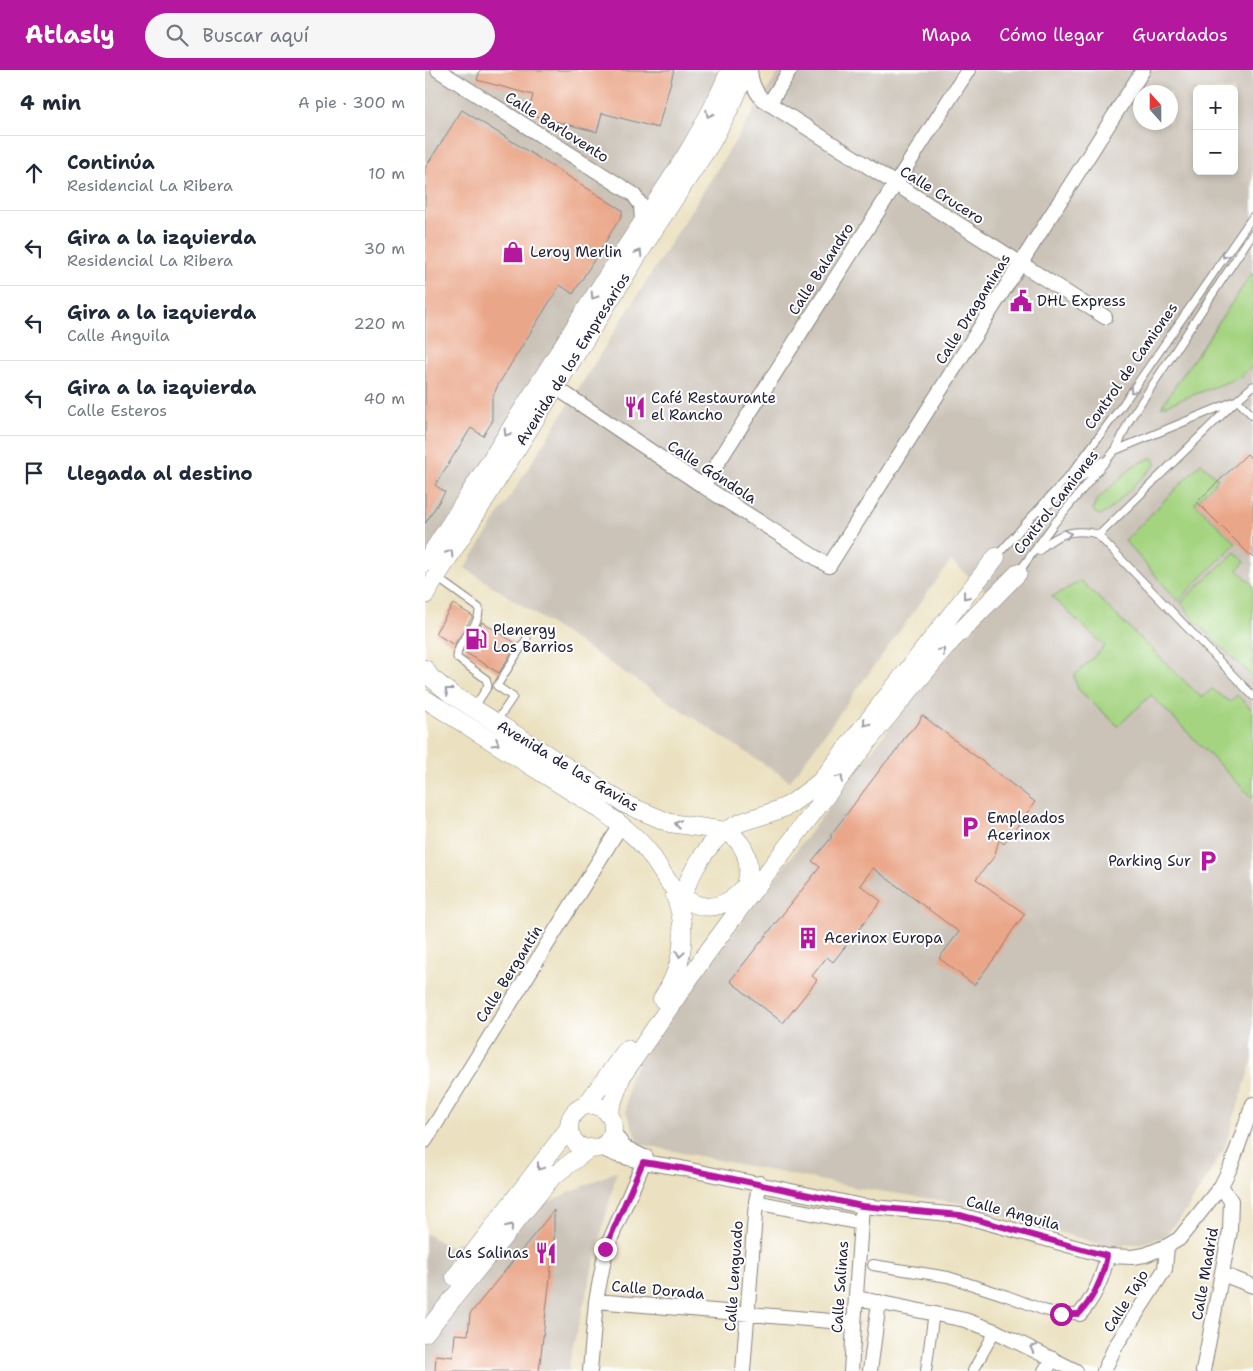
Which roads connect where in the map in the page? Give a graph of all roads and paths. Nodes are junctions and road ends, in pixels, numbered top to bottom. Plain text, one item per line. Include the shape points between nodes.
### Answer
1 (729, 70) edge
2 (749, 70) edge
3 (790, 70) edge
4 (968, 70) edge
5 (1143, 70) edge
6 (443, 71) edge
7 (765, 102) junction
8 (731, 106) junction
9 (895, 184) junction
10 (661, 192) junction
11 (633, 194) junction
12 (1253, 216) edge
13 (642, 222) junction
14 (1253, 233) edge
15 (1021, 264) junction
16 (1105, 317) dead end
17 (1253, 386) edge
18 (555, 387) junction
19 (1237, 400) junction
20 (1253, 416) edge
21 (1116, 449) junction
22 (703, 486) junction
23 (1024, 525) junction
24 (1098, 535) junction
25 (996, 557) joint
26 (829, 566) joint
27 (430, 570) edge
28 (1018, 573) junction
29 (425, 595) edge
30 (527, 638) dead end
31 (425, 669) edge
32 (488, 686) junction
33 (497, 686) junction
34 (1253, 696) edge
35 (425, 699) edge
36 (474, 708) junction
37 (496, 722) junction
38 (821, 803) junction
39 (621, 825) junction
40 (726, 832) junction
41 (747, 885) junction
42 (677, 895) junction
43 (684, 986) junction
44 (1253, 1104) edge
45 (586, 1105) junction
46 (610, 1122) junction
47 (569, 1128) junction
48 (425, 1141) edge
49 (594, 1148) junction
50 (644, 1160) junction
51 (760, 1184) junction
52 (1221, 1186) junction
53 (756, 1202) junction
54 (862, 1206) junction
55 (861, 1223) junction
56 (1167, 1246) junction
57 (1107, 1256) junction
58 (873, 1264) dead end
59 (1222, 1274) junction
60 (1253, 1286) edge
61 (857, 1298) junction
62 (596, 1300) junction
63 (879, 1302) junction
64 (934, 1312) junction
65 (748, 1314) junction
66 (1079, 1314) joint
67 (425, 1316) edge
68 (854, 1323) junction
69 (995, 1330) junction
70 (425, 1333) edge
71 (1053, 1359) junction
72 (590, 1371) edge
73 (743, 1371) edge
74 (851, 1371) edge
75 (871, 1371) edge
76 (926, 1371) edge
77 (973, 1371) edge
78 (1045, 1371) edge
79 (1076, 1371) edge
80 (1105, 1371) edge
81 (1203, 1371) edge

1 -> 10 street, Avenida de los Empresarios via 708,116
2 - 7 street via 755,92
2 - 8 street, Avenida de los Empresarios
3 - 7 street
4 - 9 street, Calle Balandro
5 - 15 street, Calle Dragaminas
6 - 11 street, Calle Barlovento
7 - 8 street via 744,99
7 - 9 street, Calle Crucero
18 -> 8 street, Avenida de los Empresarios via 711,143
9 - 15 street, Calle Crucero
9 - 22 street, Calle Balandro
10 - 11 street
10 - 13 street, Avenida de los Empresarios
11 - 13 street via 641,205
12 -> 23 lane, Control de Camiones via 1123,404 1074,470
13 -> 27 street, Avenida de los Empresarios via 522,408
14 - 21 lane via 1130,419
15 - 16 street, Calle Crucero
15 - 26 street, Calle Dragaminas
17 - 19 lane
18 - 22 street, Calle Góndola
27 -> 18 street, Avenida de los Empresarios
19 - 20 lane
19 - 21 lane
19 - 24 lane
21 - 23 lane
21 - 28 lane, Control Camiones
22 - 26 street, Calle Góndola
23 - 25 lane
28 -> 24 lane via 1056,536 1086,531
24 - 34 lane
25 -> 40 street via 820,782 790,804 741,822
27 - 29 street, Avenida de los Empresarios
27 - 32 lane via 479,608 480,615 457,651 457,658 486,679
38 -> 28 street via 951,641
30 - 33 lane
36 -> 31 street, Avenida de las Gavias via 451,694
32 - 33 lane
32 - 36 lane
33 - 37 lane via 513,697
35 -> 39 street, Avenida de las Gavias
36 - 37 street, Avenida de las Gavias
40 -> 37 street, Avenida de las Gavias via 670,823 625,804
38 - 41 street via 788,833
38 - 43 street
39 - 42 street, Avenida de las Gavias via 646,849
39 - 48 street, Calle Bergantín
40 - 41 street via 746,853 749,868
40 - 42 street via 708,849
41 - 42 street via 730,902 715,906 703,906
41 - 43 street via 700,951
42 -> 45 street via 683,936 671,986
43 - 46 street via 622,1076
44 - 52 street, Calle Anguila
45 - 46 street via 598,1106
45 - 47 street via 575,1111
46 - 49 street via 608,1140
46 - 50 street, Calle Anguila via 624,1147
47 - 49 street via 576,1142 585,1148
47 -> 67 street
49 - 50 street, Calle Anguila
70 -> 49 street via 552,1177
50 - 51 street, Calle Anguila
50 - 62 street via 605,1249
51 - 53 street, Calle Lenguado
51 - 54 street, Calle Anguila
52 - 56 street, Calle Anguila via 1179,1239
52 - 59 street, Calle Madrid via 1231,1201 1230,1230
53 - 55 street
53 - 65 street, Calle Lenguado
54 - 55 street, Calle Salinas
54 - 57 street, Calle Anguila via 960,1215
55 - 61 street, Calle Salinas
56 - 57 street, Calle Anguila via 1132,1257
56 - 80 street, Calle Tajo via 1165,1269 1115,1347
57 - 66 street via 1099,1283
58 - 66 street via 939,1275 1045,1310
59 - 60 street
59 - 81 street, Calle Madrid
61 - 63 street
61 - 68 street, Calle Salinas
62 - 65 street, Calle Dorada
62 - 72 street
63 - 64 street
63 - 75 street
64 - 69 street
64 - 76 street
65 - 68 street, Calle Dorada
65 - 73 street, Calle Lenguado
68 - 74 street, Calle Salinas
71 -> 69 street
69 - 77 street
71 - 78 street
71 - 79 street

